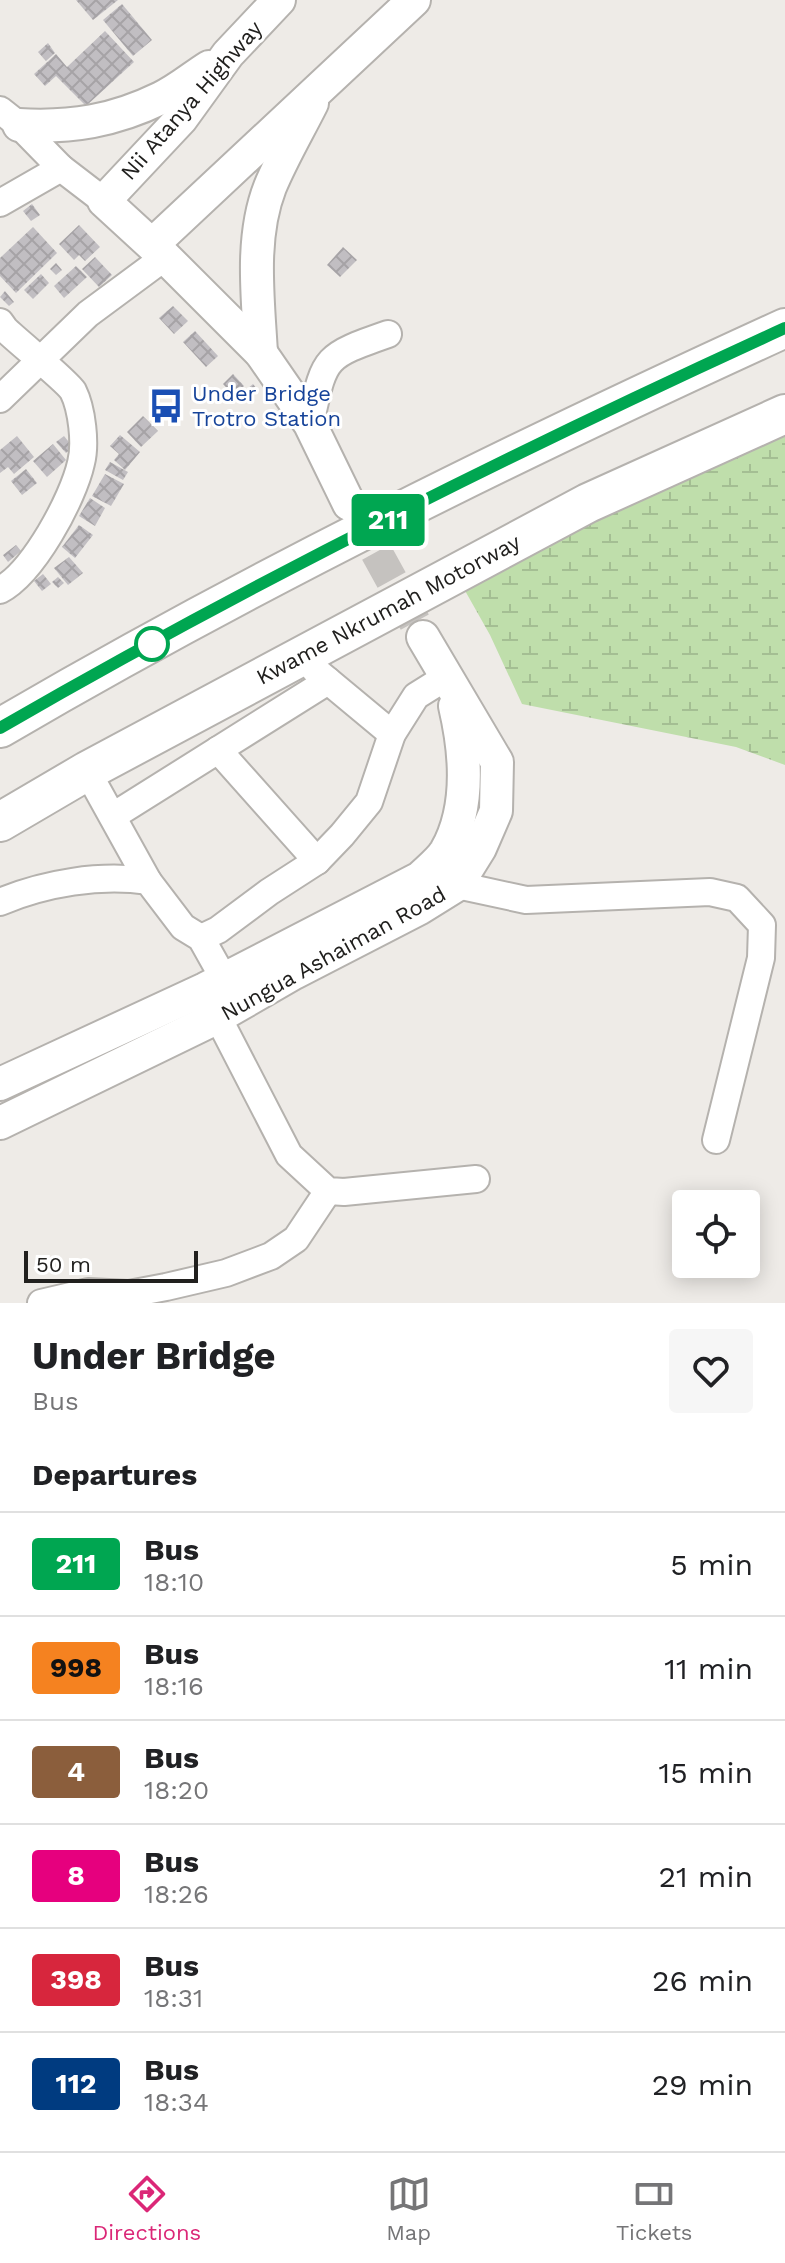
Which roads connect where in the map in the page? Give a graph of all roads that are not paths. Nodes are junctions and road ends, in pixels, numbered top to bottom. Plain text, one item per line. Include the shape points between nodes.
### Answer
1 (279, 0) edge
2 (414, 0) edge
3 (228, 54) junction
4 (320, 86) junction
5 (10, 118) edge
6 (61, 168) junction
7 (104, 201) junction
8 (0, 203) edge
9 (159, 250) junction
10 (0, 322) edge
11 (785, 328) edge
12 (388, 334) dead end
13 (261, 353) junction
14 (39, 361) junction
15 (0, 399) edge
16 (785, 414) edge
17 (310, 424) junction
18 (349, 504) tunnel mouth
19 (0, 590) edge
20 (423, 637) tunnel mouth
21 (299, 657) junction
22 (448, 676) junction
23 (328, 681) junction
24 (0, 728) edge
25 (392, 734) junction
26 (218, 750) junction
27 (87, 771) junction
28 (113, 816) junction
29 (0, 822) edge
30 (317, 861) junction
31 (148, 881) junction
32 (457, 885) junction
33 (0, 902) edge
34 (201, 938) junction
35 (215, 995) junction
36 (0, 1084) edge
37 (0, 1123) edge
38 (716, 1140) dead end
39 (476, 1179) dead end
40 (328, 1191) junction
41 (41, 1303) edge

1 - 3 main road, Nii Atanya Highway
2 - 4 main road
3 - 5 main road via 163,98 107,119 78,125
3 - 7 main road, Nii Atanya Highway via 181,119
4 - 9 main road
4 - 13 main road via 270,188 263,216 258,263
5 - 6 street
6 - 7 street
6 - 8 street
7 - 9 main road
9 - 13 main road
9 - 14 street
10 - 14 street
11 - 24 highway via 420,503
12 - 17 street via 332,358 321,372
13 - 17 main road
14 - 15 street
14 - 19 street via 72,390 84,436 81,464 58,520 32,560
16 - 21 highway, Kwame Nkrumah Motorway via 588,503
17 - 18 main road
20 - 22 main road, Nungua Ashaiman Road
21 - 23 street
21 - 27 highway, Kwame Nkrumah Motorway
22 - 25 street via 416,696
22 - 32 main road, Nungua Ashaiman Road via 497,762 496,811
22 - 35 main road, Nungua Ashaiman Road via 463,742 463,806 445,852 420,878
23 - 25 street
23 - 26 street
25 - 30 street via 369,802
26 - 28 street
26 - 30 street
27 - 28 street
27 - 29 highway, Kwame Nkrumah Motorway
28 - 31 street
30 - 34 street
31 - 33 street via 62,884
31 - 34 street via 183,927
32 - 35 main road, Nungua Ashaiman Road via 294,973
32 - 38 street via 526,900 710,892 737,898 762,925 761,958
34 - 35 street
35 - 36 main road, Nungua Ashaiman Road
35 - 37 main road, Nungua Ashaiman Road
35 - 40 street via 289,1155
39 - 40 street
40 - 41 street via 296,1239 271,1256 166,1287 129,1294 88,1292

